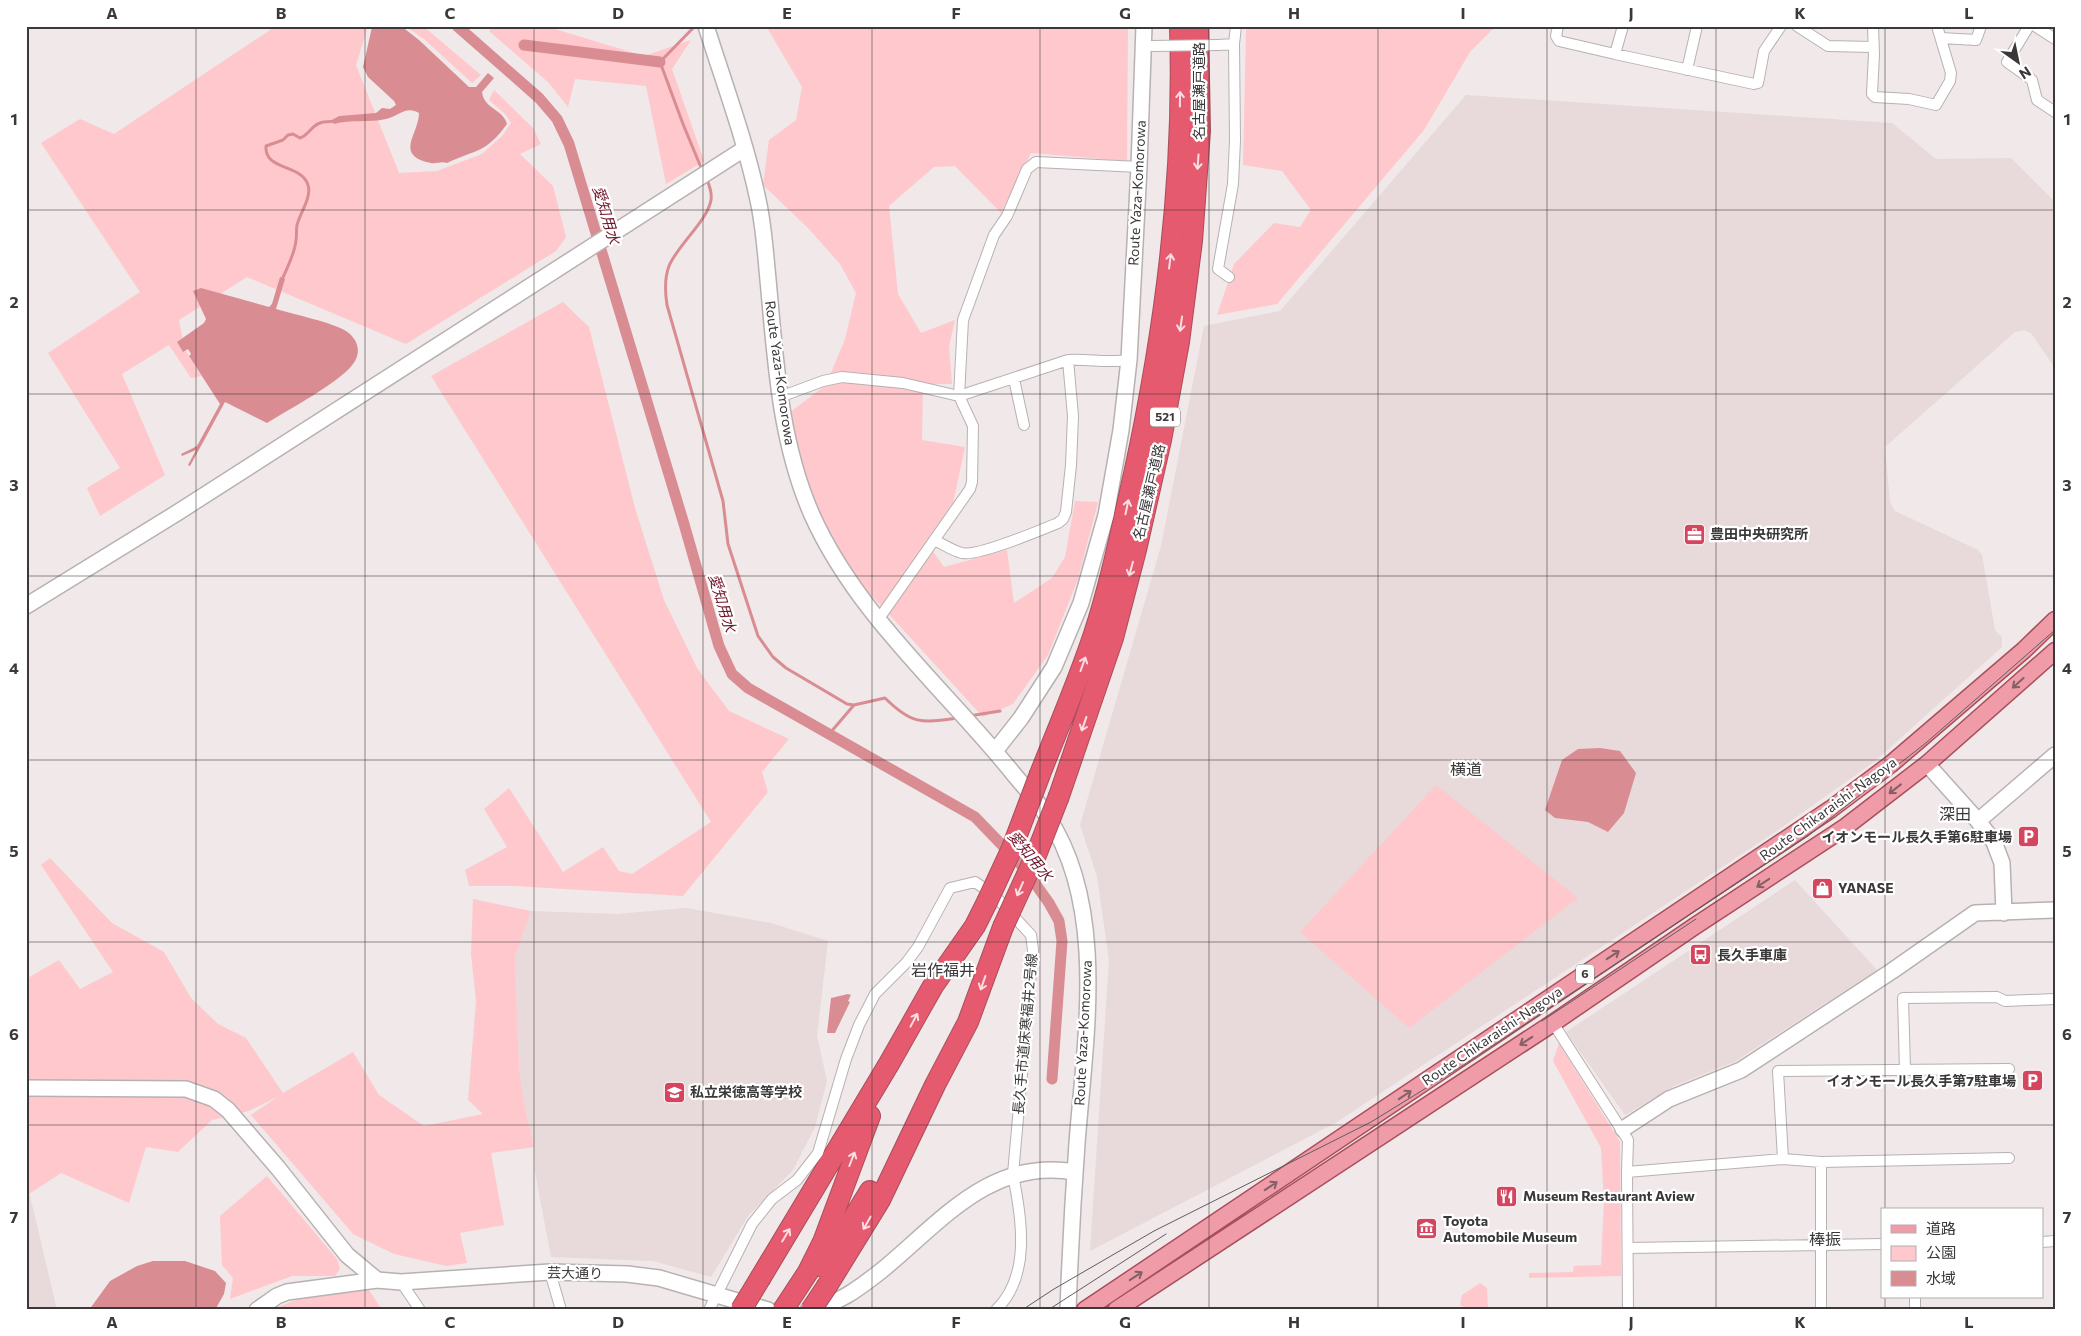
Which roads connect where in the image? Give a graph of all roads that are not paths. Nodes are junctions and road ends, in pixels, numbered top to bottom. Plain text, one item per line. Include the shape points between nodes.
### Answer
1 (1144, 26) edge
2 (1180, 26) edge
3 (1198, 26) edge
4 (1236, 26) edge
5 (1558, 26) edge
6 (1623, 26) edge
7 (1697, 26) edge
8 (1781, 26) edge
9 (1797, 26) edge
10 (1873, 26) edge
11 (1936, 26) edge
12 (1981, 26) edge
13 (2029, 26) edge
14 (2035, 26) edge
15 (706, 28) edge
16 (1941, 38) junction
17 (2055, 39) edge
18 (1234, 44) junction
19 (1148, 46) junction
20 (1873, 47) junction
21 (1615, 54) junction
22 (1687, 70) junction
23 (2055, 112) edge
24 (744, 150) junction
25 (1139, 167) junction
26 (1229, 277) dead end
27 (1068, 360) junction
28 (1129, 360) junction
29 (1014, 379) junction
30 (780, 396) junction
31 (959, 396) junction
32 (1024, 425) dead end
33 (934, 540) junction
34 (26, 606) edge
35 (878, 620) junction
36 (2055, 620) edge
37 (2055, 650) edge
38 (995, 751) junction
39 (2055, 755) edge
40 (1927, 764) junction
41 (1978, 821) junction
42 (2055, 910) edge
43 (2004, 913) junction
44 (2055, 1000) edge
45 (1553, 1023) junction
46 (890, 1062) junction
47 (2009, 1069) dead end
48 (1905, 1070) junction
49 (935, 1085) junction
50 (26, 1088) edge
51 (1623, 1129) junction
52 (2009, 1158) dead end
53 (1783, 1159) junction
54 (1821, 1162) junction
55 (1075, 1172) junction
56 (1627, 1172) junction
57 (1012, 1174) junction
58 (1821, 1244) junction
59 (1881, 1244) edge
60 (1628, 1248) junction
61 (822, 1258) junction
62 (1154, 1265) junction
63 (550, 1272) junction
64 (377, 1280) junction
65 (1162, 1280) junction
66 (401, 1282) junction
67 (717, 1295) junction
68 (1090, 1306) edge
69 (816, 1309) edge
70 (258, 1310) edge
71 (420, 1310) edge
72 (561, 1310) edge
73 (709, 1310) edge
74 (741, 1310) edge
75 (768, 1310) edge
76 (783, 1310) edge
77 (795, 1310) edge
78 (996, 1310) edge
79 (1068, 1310) edge
80 (1116, 1310) edge
81 (1628, 1310) edge
82 (1821, 1310) edge

1 - 19 street, Route Yaza-Komorowa
46 -> 2 highway, 名古屋瀬戸道路 / 521, bridge via 933,986 975,926 987,902 1012,848 1096,625 1118,546 1156,360 1172,240 1180,131
3 -> 49 highway, 名古屋瀬戸道路 / 521, bridge via 1200,130 1192,241 1164,421 1136,550 1113,638 1059,796 1001,932 968,1022
4 - 18 street
5 - 21 street via 1556,36 1559,40
6 - 21 street
7 - 22 street
8 - 22 street via 1764,51 1758,83
9 - 20 street via 1828,46
10 - 20 street
11 - 16 street
12 - 16 street via 1976,40
13 - 23 street via 2007,62 2032,80 2037,100
14 - 17 street
15 - 24 street, Route Yaza-Komorowa
16 - 20 street via 1951,73 1936,105 1874,97
18 - 19 street, bridge
18 - 26 street via 1233,184 1218,269
19 - 25 street, Route Yaza-Komorowa
21 - 22 street
24 - 30 street, Route Yaza-Komorowa via 758,200
24 - 34 street
25 - 28 street, Route Yaza-Komorowa
25 - 31 street via 1031,164 1008,216 994,235 963,320
27 - 28 street
27 - 29 street
27 - 33 street via 1073,416 1063,519 1058,524 1001,545 969,553
28 - 38 street, Route Yaza-Komorowa via 1106,515 1081,604 1054,667
29 - 31 street
29 - 32 street
30 - 31 street via 842,377 903,383
30 - 35 street, Route Yaza-Komorowa via 794,465 812,515 848,579
31 - 33 street via 973,426 972,482
33 - 35 street
35 - 38 street, Route Yaza-Komorowa
62 -> 36 main road, Route Chikaraishi-Nagoya / 6 via 1831,809 1891,764
37 -> 40 main road, Route Chikaraishi-Nagoya / 6
38 - 55 street, Route Yaza-Komorowa via 1047,816 1068,855 1079,896 1087,952 1086,1022
39 - 41 street
40 - 41 street
40 -> 45 main road, Route Chikaraishi-Nagoya / 6 via 1800,859
41 - 43 street via 1994,842 2002,863
42 - 43 street
43 - 51 street via 1975,914 1741,1070 1669,1100
44 - 48 street via 1904,998
45 - 51 street
45 -> 65 main road, Route Chikaraishi-Nagoya / 6
61 -> 46 highway
74 -> 46 highway, bridge
47 - 48 street
48 - 53 street via 1778,1071
49 - 61 highway
49 -> 69 highway, bridge via 880,1200
50 - 64 street via 186,1089 214,1099 228,1110 278,1168 347,1255
51 - 56 street via 1628,1140
52 - 54 street
53 - 54 street
53 - 56 street
54 - 58 street
55 - 57 street via 1054,1168
55 - 79 street, Route Yaza-Komorowa
56 - 60 street
57 - 67 street, 長久手市道床寒福井2号線 via 1033,950 1031,935 994,896 975,882 950,888 918,947 875,994 846,1059 818,1153 797,1180 772,1200 752,1224
57 - 69 street via 965,1198 859,1288
57 - 78 street via 1019,1210 1020,1252 1013,1286
58 - 59 street
58 - 60 street
58 - 82 street
60 - 81 street
61 - 76 highway
61 - 77 highway
62 - 65 street
68 -> 62 main road, Route Chikaraishi-Nagoya / 6
63 - 66 street, 芸大通り
63 - 67 street, 芸大通り via 651,1277
63 - 72 street
64 - 66 street, 芸大通り
64 - 70 street, 芸大通り via 287,1292
65 - 80 main road, Route Chikaraishi-Nagoya / 6
66 - 71 street
67 - 73 street
67 - 75 street, 芸大通り

